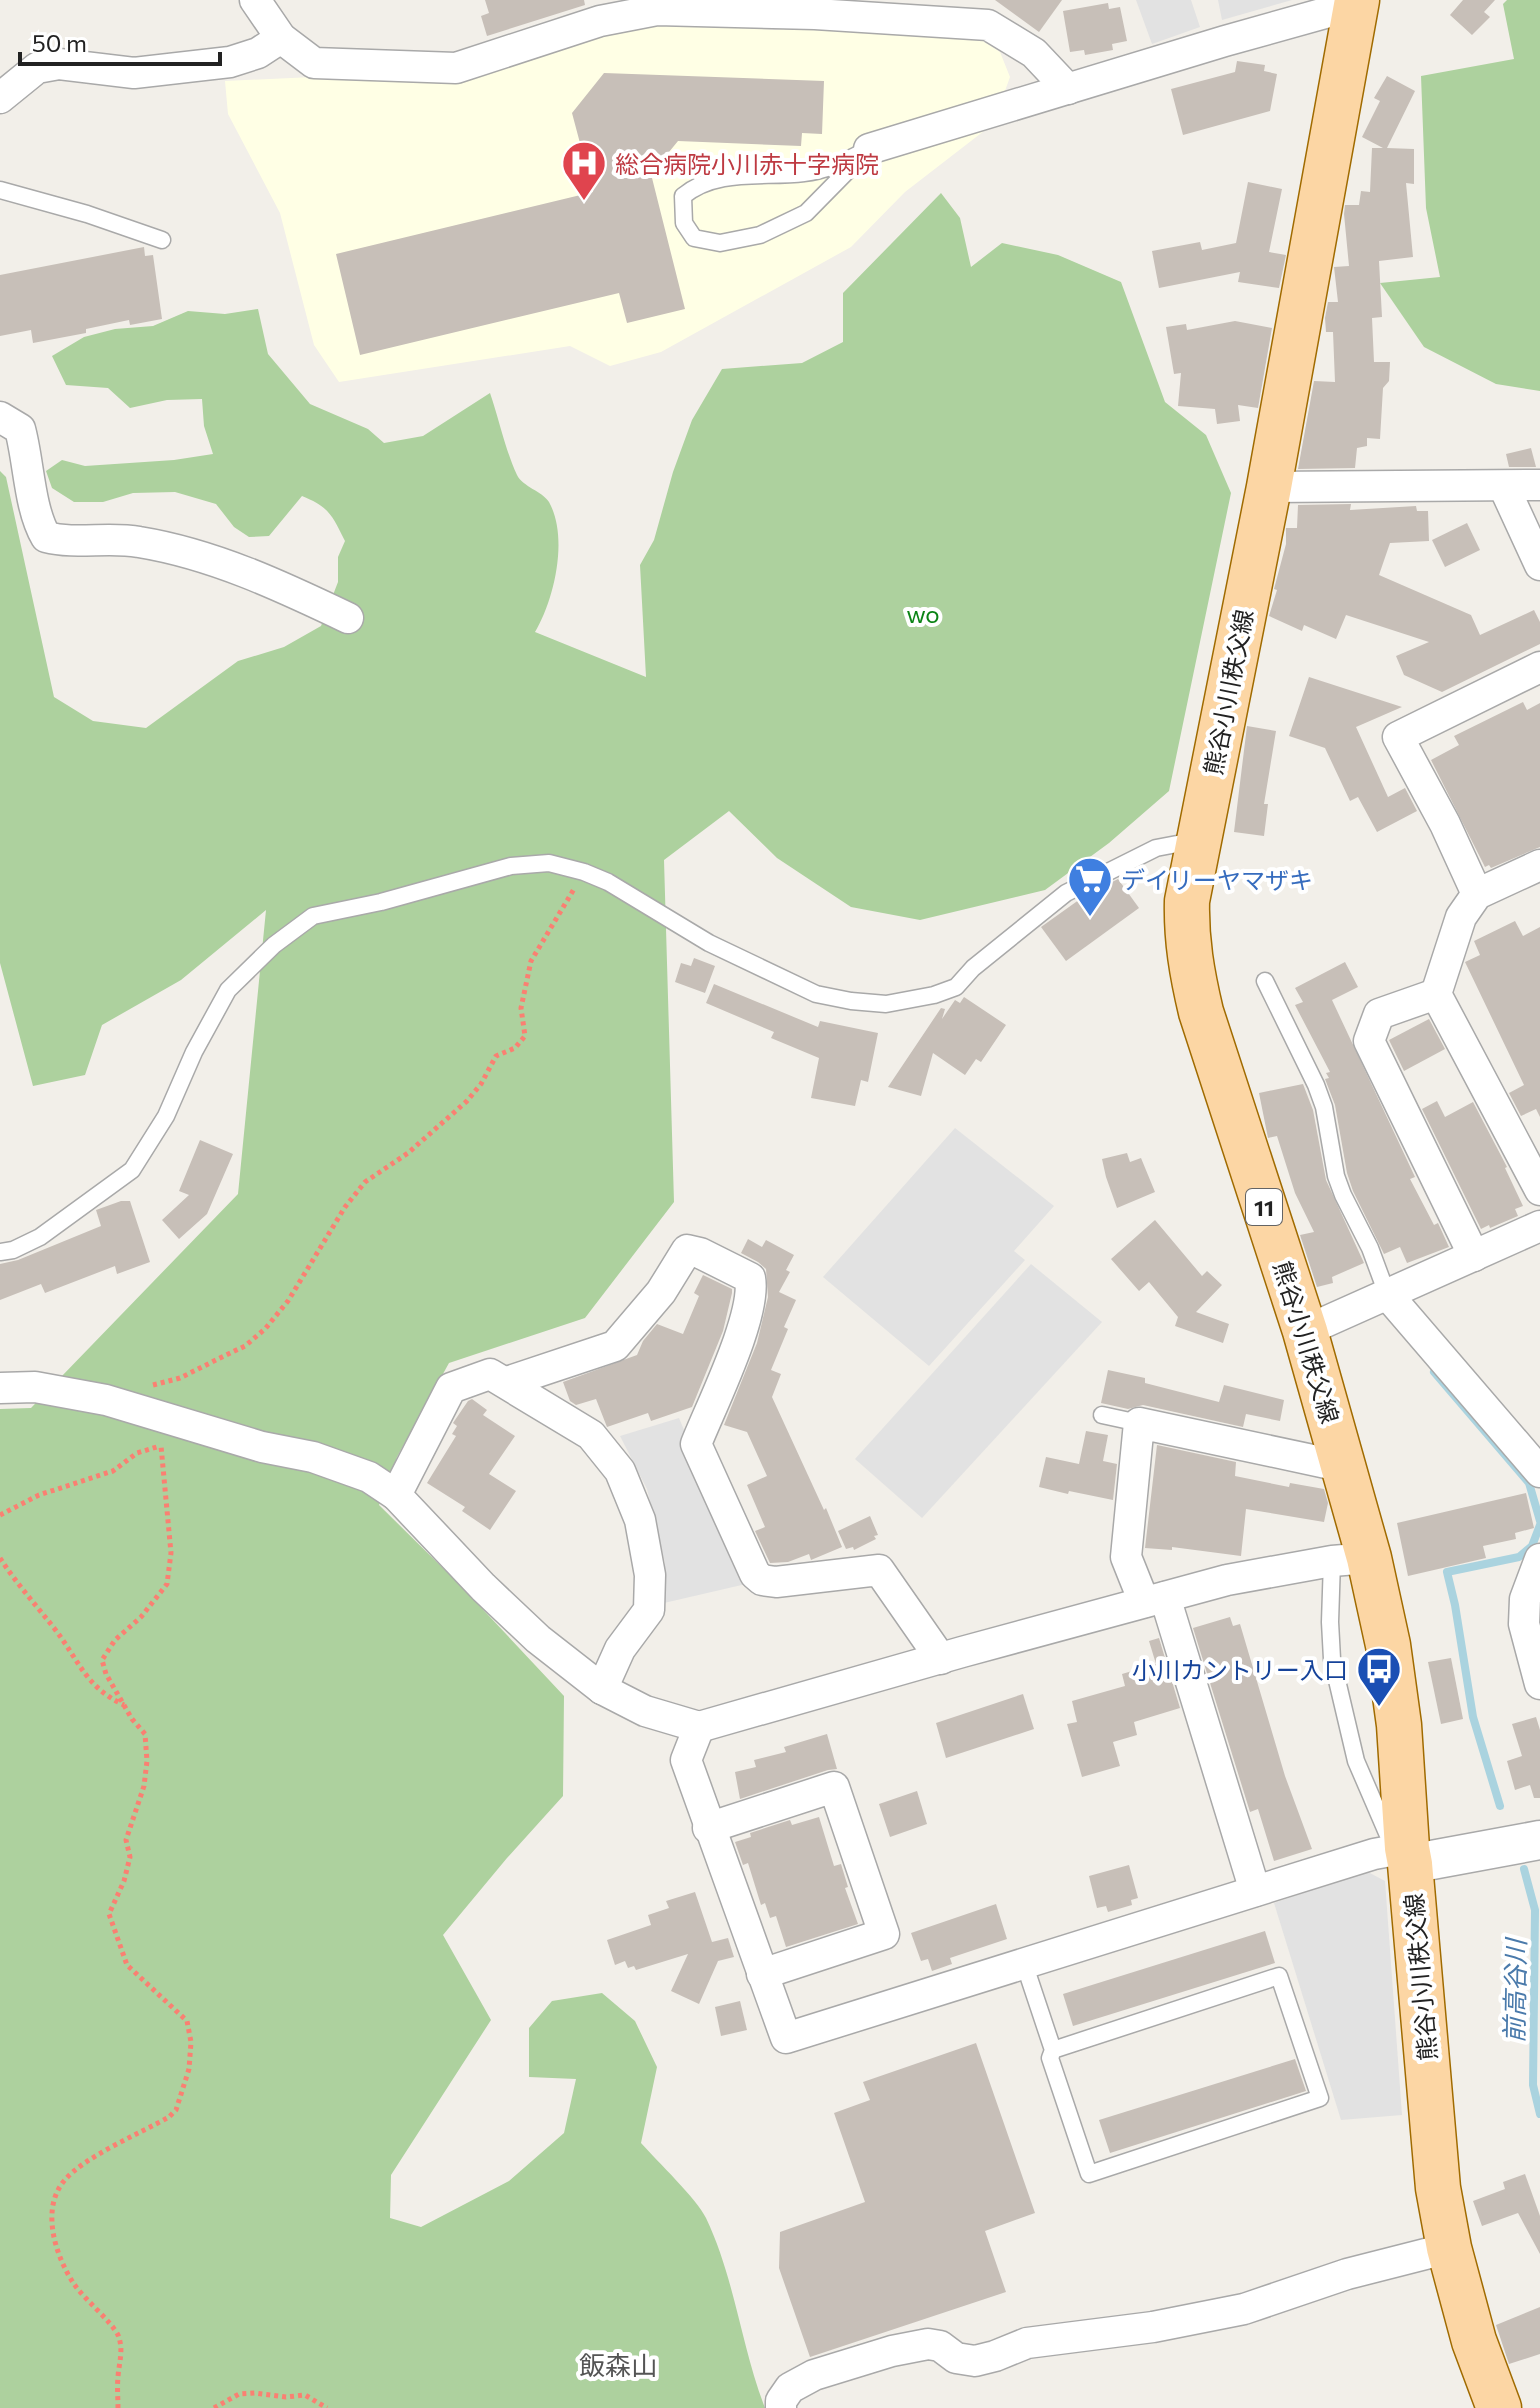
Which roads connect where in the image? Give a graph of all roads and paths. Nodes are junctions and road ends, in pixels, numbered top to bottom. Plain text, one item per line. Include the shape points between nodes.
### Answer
1 (255, 0) edge
2 (1365, 1) edge
3 (281, 38) junction
4 (1068, 89) junction
5 (0, 98) edge
6 (869, 149) junction
7 (0, 190) edge
8 (162, 240) dead end
9 (0, 417) edge
10 (1540, 485) edge
11 (1269, 487) junction
12 (1504, 487) junction
13 (1540, 565) edge
14 (348, 618) dead end
15 (1540, 667) edge
16 (1198, 840) junction
17 (1540, 865) edge
18 (584, 872) junction
19 (1477, 894) junction
20 (1265, 981) dead end
21 (1436, 994) junction
22 (1540, 1190) edge
23 (1540, 1226) edge
24 (0, 1252) edge
25 (1474, 1256) junction
26 (1387, 1294) junction
27 (1305, 1331) junction
28 (507, 1382) junction
29 (0, 1388) edge
30 (106, 1400) junction
31 (1102, 1415) dead end
32 (1139, 1423) junction
33 (161, 1446) dead end
34 (1345, 1467) junction
35 (113, 1471) dead end
36 (1540, 1472) edge
37 (396, 1495) junction
38 (0, 1515) edge
39 (0, 1558) edge
40 (1540, 1559) edge
41 (1350, 1560) junction
42 (1154, 1599) junction
43 (1532, 1618) edge
44 (941, 1659) junction
45 (1540, 1684) edge
46 (602, 1689) junction
47 (125, 1706) junction
48 (699, 1727) junction
49 (708, 1828) junction
50 (1540, 1840) edge
51 (1404, 1854) junction
52 (1255, 1891) junction
53 (1024, 1963) junction
54 (762, 1974) junction
55 (1053, 2050) junction
56 (1449, 2248) junction
57 (118, 2408) edge
58 (214, 2408) edge
59 (327, 2408) edge
60 (781, 2408) edge
61 (1499, 2408) edge

1 - 3 street
2 - 4 street
2 - 11 main road, 熊谷小川秩父線 / 11
3 - 4 street via 314,63 456,68 600,21 657,10 988,25 1034,53
3 - 5 street via 230,62 134,73 59,64 37,68
4 - 6 street
6 - 6 lane via 806,213 760,235 720,243 694,238 684,223 683,196 692,189 727,176 806,173
7 - 8 lane
9 - 14 street via 20,429 38,523 46,537 136,541 200,556
10 - 12 street
11 - 12 street
11 - 16 main road, 熊谷小川秩父線 / 11
12 - 13 street
15 - 19 street via 1398,737
16 - 18 lane via 1156,848 1066,893 956,987 886,1004 816,994 709,943
16 - 27 main road, 熊谷小川秩父線 / 11 via 1187,901 1191,970
17 - 19 street
18 - 24 lane via 549,863 511,866 313,916 228,990 166,1116 132,1170 40,1237
18 - 30 path via 531,961 521,1008 525,1036 515,1048 496,1056 467,1101 408,1153 365,1182 265,1329 245,1346 180,1378
19 - 21 street via 1461,917
20 - 26 lane via 1316,1085 1336,1176
21 - 22 street
21 - 25 street via 1379,1014 1369,1041
23 - 25 street
25 - 26 street
26 - 27 street
26 - 36 street
27 - 34 main road, 熊谷小川秩父線 / 11
28 - 37 street via 490,1374 451,1388
28 - 44 street via 615,1346 661,1292 687,1250 750,1278 744,1325 696,1444 755,1574 776,1582 879,1570
28 - 46 street via 591,1435 620,1471 640,1520 650,1575 649,1610 620,1649
29 - 30 street via 35,1387
30 - 37 street via 313,1457 369,1477
31 - 32 lane
32 - 34 street
32 - 42 street via 1126,1557
33 - 47 path via 171,1553 167,1584 102,1660
34 - 41 main road, 熊谷小川秩父線 / 11
35 - 38 path via 39,1495
37 - 46 street via 538,1639
39 - 47 path via 86,1678
40 - 43 street via 1525,1599
41 - 42 street via 1227,1580
41 - 51 main road, 熊谷小川秩父線 / 11 via 1390,1658 1399,1725
41 - 51 lane via 1330,1622 1332,1659 1356,1761 1384,1832
42 - 44 street
42 - 52 street
43 - 45 street
44 - 48 street
46 - 48 street via 645,1711
47 - 57 path via 145,1734 147,1761 126,1840 130,1857 109,1914 127,1965 187,2021 191,2042 176,2110 89,2161 64,2180 55,2197 54,2236 63,2266 117,2333 122,2352
48 - 49 street via 686,1760
49 - 54 street
49 - 54 street via 834,1787 884,1934
50 - 51 street
51 - 52 street
51 - 56 main road, 熊谷小川秩父線 / 11 via 1438,2188
52 - 53 street
53 - 54 street via 786,2038
53 - 55 lane
55 - 55 lane via 1050,2058 1089,2174 1320,2098 1279,1976
56 - 60 street via 1347,2274 1244,2309 1027,2343 975,2361 928,2344 892,2351 814,2375 790,2388
56 - 61 main road, 熊谷小川秩父線 / 11
58 - 59 path via 239,2394 255,2393 305,2395

